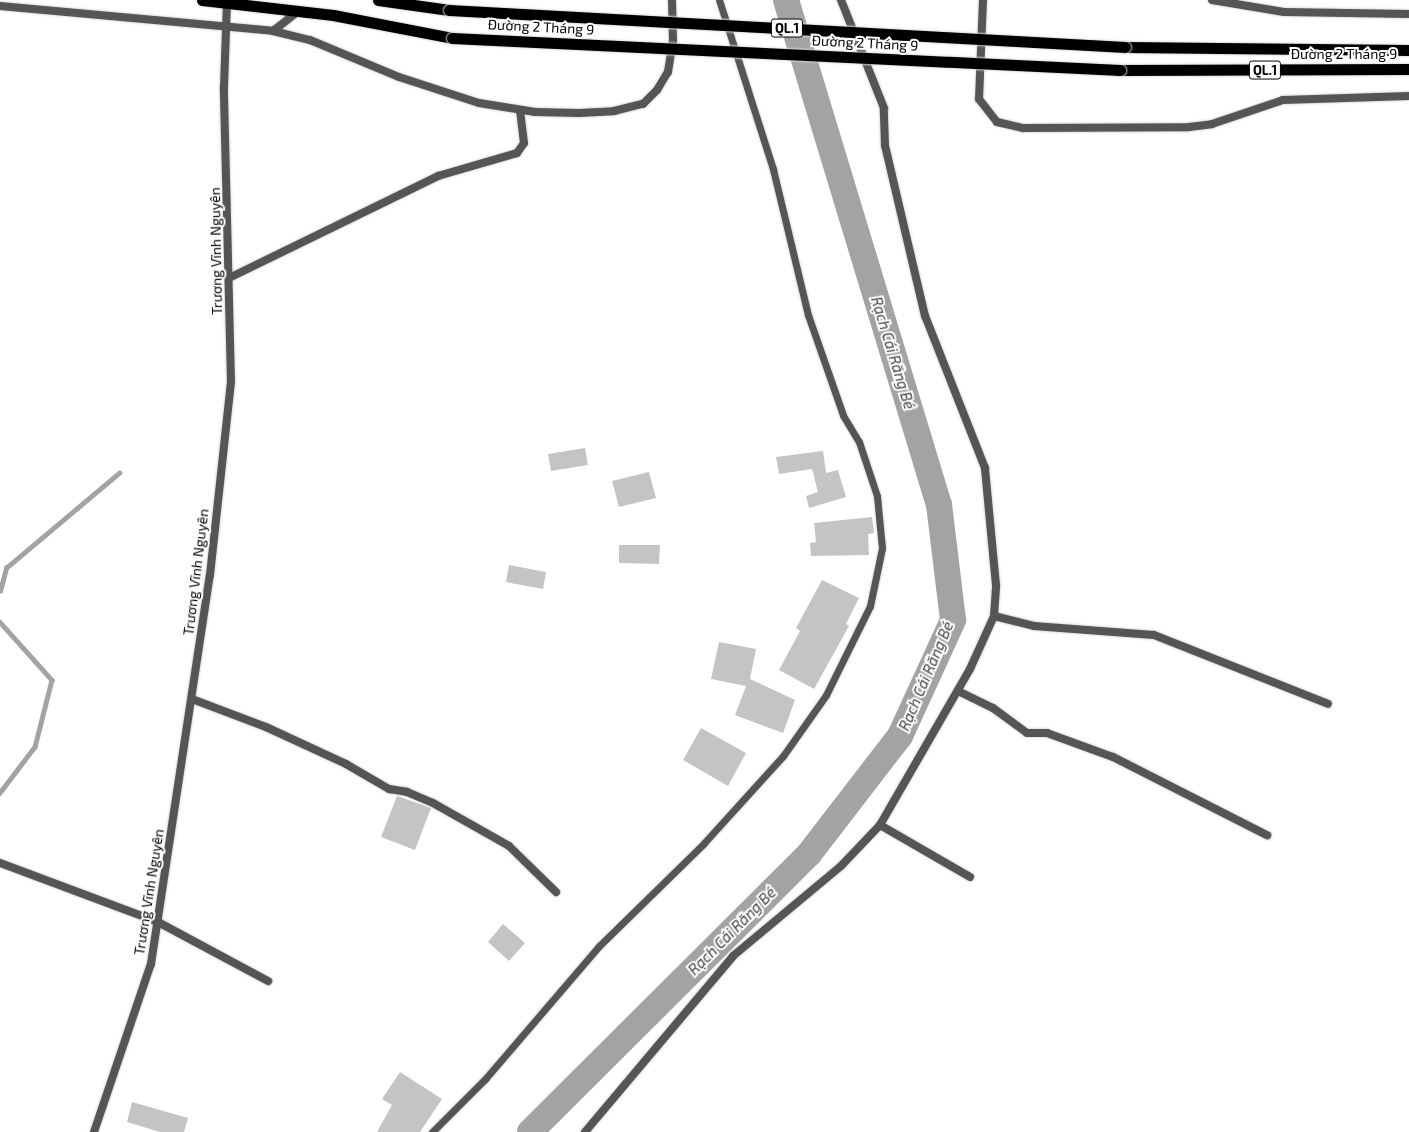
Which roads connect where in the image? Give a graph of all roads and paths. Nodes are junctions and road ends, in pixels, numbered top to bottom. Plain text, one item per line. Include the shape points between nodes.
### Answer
1 (202, 0) edge
2 (378, 0) edge
3 (672, 0) edge
4 (719, 0) edge
5 (840, 0) edge
6 (983, 0) edge
7 (1212, 0) edge
8 (227, 3) junction
9 (0, 6) edge
10 (299, 11) junction
11 (1409, 14) edge
12 (226, 29) junction
13 (273, 31) junction
14 (1409, 50) edge
15 (1409, 69) edge
16 (1409, 96) edge
17 (520, 110) junction
18 (230, 278) junction
19 (994, 616) junction
20 (958, 691) junction
21 (192, 699) junction
22 (1328, 704) dead end
23 (880, 825) junction
24 (1267, 835) dead end
25 (0, 863) edge
26 (970, 877) dead end
27 (556, 892) dead end
28 (158, 922) junction
29 (268, 981) dead end
30 (94, 1132) edge
31 (432, 1132) edge
32 (585, 1132) edge

1 - 8 highway, Đường 2 Tháng 9 / QL.1
2 - 14 highway, Đường 2 Tháng 9 / QL.1, bridge via 449,10 1125,47
3 - 17 street via 673,41 668,72 643,104 586,112
4 - 31 lane via 773,169 808,315 835,395 859,442 877,496 882,548 870,606 826,695 782,756 704,843 599,946 485,1079
5 - 19 street via 884,108 885,145 925,316 985,468 996,585
6 - 16 street via 979,98 997,122 1023,128 1189,127 1212,124 1283,100
7 - 11 street via 1284,12
8 - 10 highway, Đường 2 Tháng 9 / QL.1
8 - 12 street, Trương Vĩnh Nguyên
9 - 12 street
10 - 13 street
10 - 15 highway, Đường 2 Tháng 9 / QL.1, bridge via 452,38 1120,70
12 - 13 street
12 - 18 street, Trương Vĩnh Nguyên via 224,87
13 - 17 street via 310,40 399,77 479,103
17 - 18 street via 524,143 517,153 438,176
18 - 21 street, Trương Vĩnh Nguyên via 231,382 210,575
19 - 20 street
19 - 22 street via 1034,626 1154,635
20 - 23 street
20 - 24 street via 993,708 1027,733 1046,733 1113,757
21 - 27 street via 266,727 346,764 389,789 407,792 433,803 509,846
21 - 28 street, Trương Vĩnh Nguyên
23 - 26 street
23 - 32 street via 841,866 734,956
25 - 28 street
28 - 29 street
28 - 30 street, Trương Vĩnh Nguyên via 151,964

